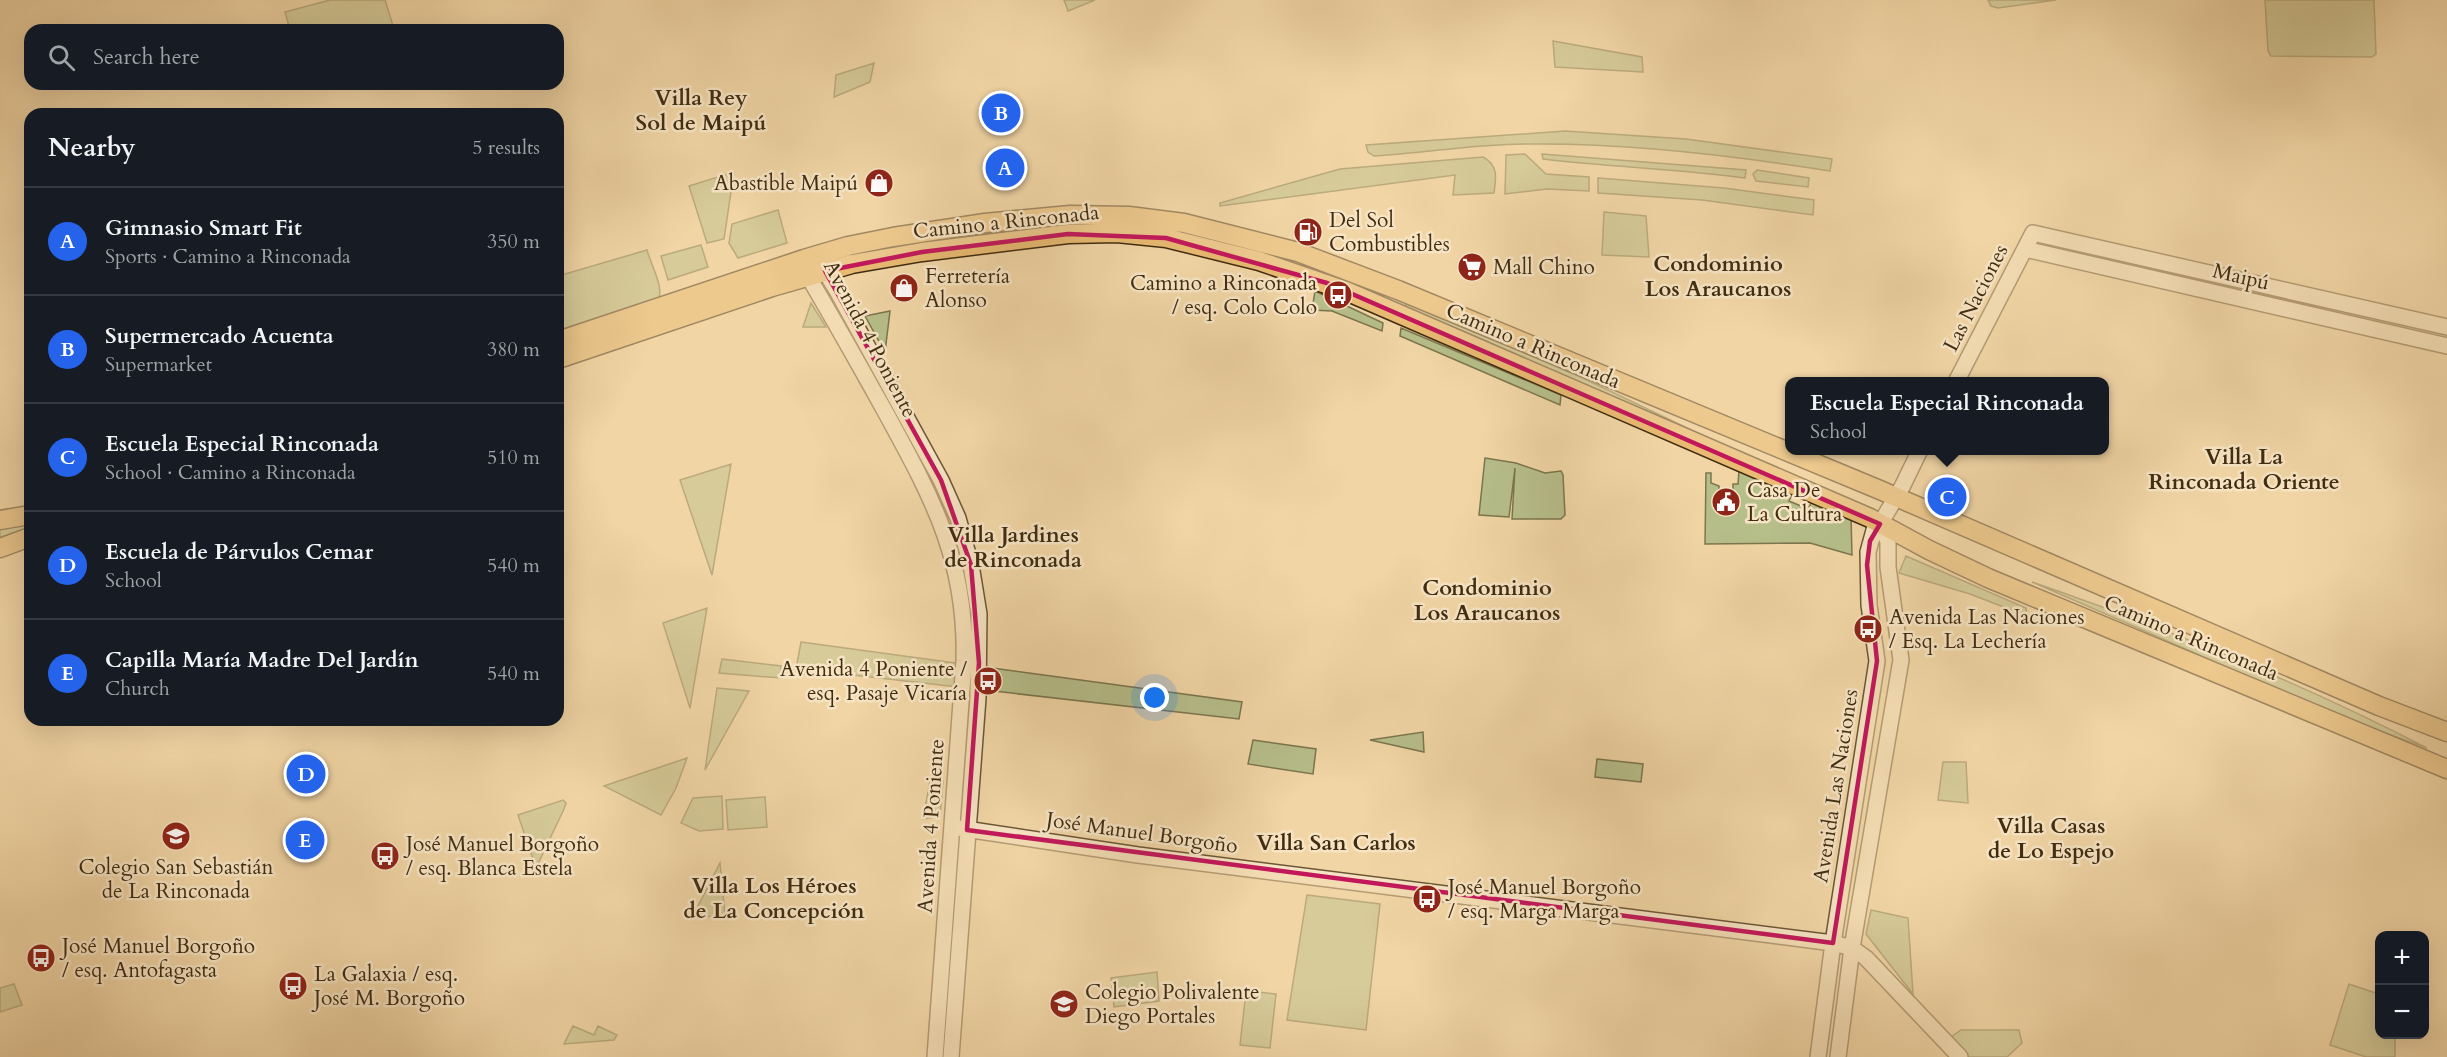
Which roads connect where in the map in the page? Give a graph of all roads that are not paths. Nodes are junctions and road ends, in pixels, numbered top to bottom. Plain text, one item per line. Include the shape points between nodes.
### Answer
1 (2035, 234) junction
2 (2025, 249) junction
3 (2071, 260) junction
4 (812, 268) junction
5 (2447, 327) edge
6 (564, 339) edge
7 (2447, 346) edge
8 (564, 357) edge
9 (1958, 377) edge
10 (1785, 451) edge
11 (1794, 455) edge
12 (1917, 455) edge
13 (1895, 497) junction
14 (24, 516) edge
15 (0, 520) edge
16 (1880, 524) junction
17 (24, 539) edge
18 (0, 549) edge
19 (2447, 732) edge
20 (2447, 770) edge
21 (960, 828) junction
22 (1833, 943) junction
23 (1852, 948) junction
24 (934, 1057) edge
25 (951, 1057) edge
26 (1818, 1057) edge
27 (1838, 1057) edge
28 (1960, 1057) edge

1 - 2 street, Las Naciones
1 - 3 street
1 - 5 street, Maipú
2 - 3 street, Maipú
2 - 9 street, Las Naciones
3 - 7 street, Maipú
4 - 6 main road, Camino a Rinconada
4 - 8 main road, Camino a Rinconada
4 - 10 main road, Camino a Rinconada via 848,246 1052,216 1129,216 1200,226 1298,252 1356,273
4 - 16 main road, Camino a Rinconada via 1068,234 1142,235 1211,249 1346,291
4 - 21 street, Avenida 4 Poniente via 940,480 958,518 971,565 980,646
11 - 13 main road, Camino a Rinconada
12 - 13 street
13 - 16 street, Avenida Las Naciones
13 - 19 main road, Camino a Rinconada
14 - 15 main road
16 - 20 main road, Camino a Rinconada via 1988,578
16 - 22 street, Avenida Las Naciones via 1870,541 1867,565 1877,661
16 - 23 street, Avenida Las Naciones via 1888,541 1901,660
17 - 18 main road
21 - 22 street, José Manuel Borgoño via 1138,855
21 - 24 street, Avenida 4 Poniente
21 - 25 street, Avenida 4 Poniente
22 - 23 street, José Manuel Borgoño
22 - 26 street, Avenida Las Naciones
23 - 27 street, Avenida Las Naciones
23 - 28 street, José Manuel Borgoño

